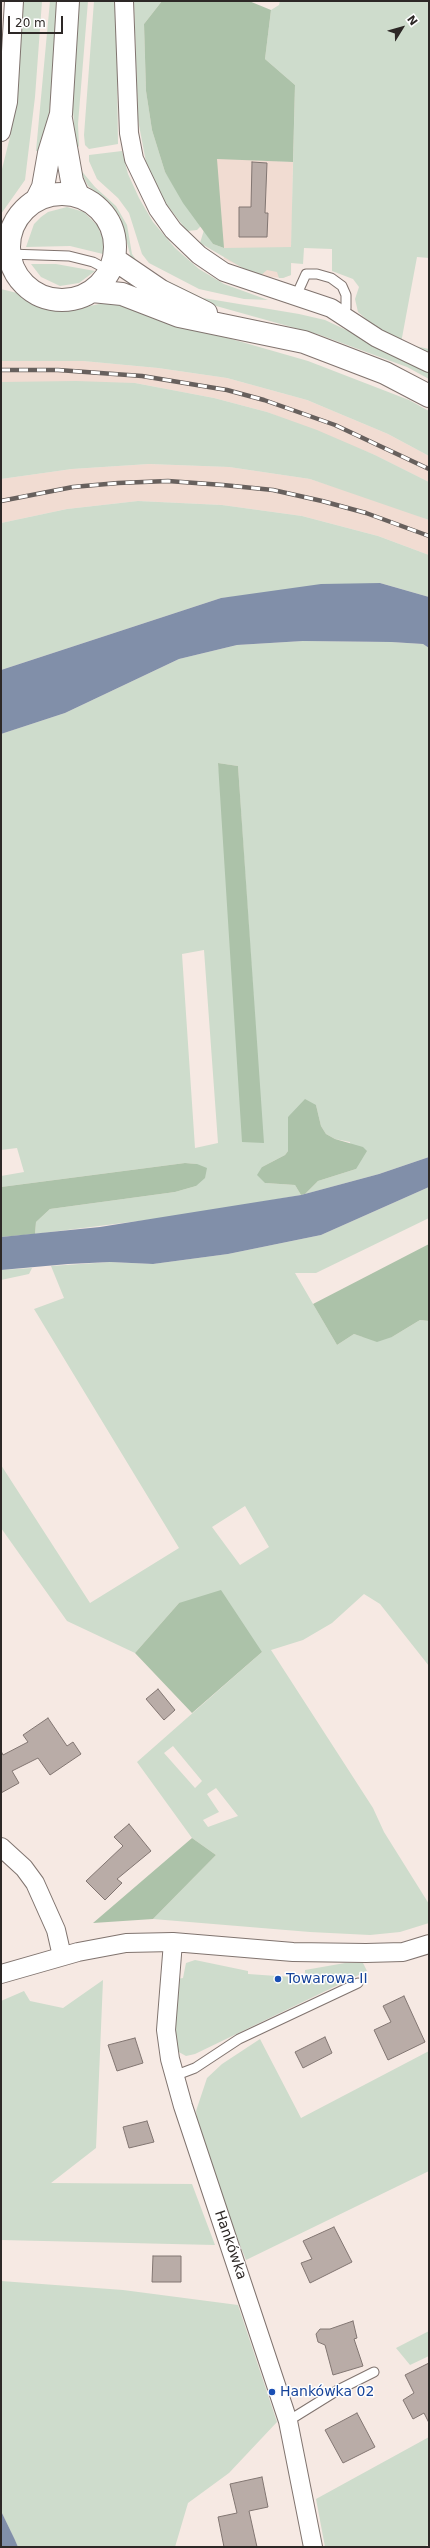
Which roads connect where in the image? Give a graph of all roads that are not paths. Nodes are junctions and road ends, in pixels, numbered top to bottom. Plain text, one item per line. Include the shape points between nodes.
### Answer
1 (14, 1) edge
2 (68, 1) edge
3 (124, 1) edge
4 (61, 114) junction
5 (1, 132) edge
6 (78, 195) junction
7 (37, 199) junction
8 (6, 251) edge
9 (112, 265) junction
10 (1, 282) edge
11 (30, 290) junction
12 (92, 291) junction
13 (296, 296) junction
14 (343, 315) junction
15 (232, 325) junction
16 (429, 363) edge
17 (429, 396) edge
18 (1, 1847) edge
19 (173, 1942) junction
20 (429, 1944) edge
21 (62, 1956) junction
22 (1, 1974) edge
23 (358, 1983) dead end
24 (174, 2076) junction
25 (374, 2372) dead end
26 (288, 2421) junction
27 (313, 2547) edge

1 - 5 street via 9,86
2 - 4 main road
3 - 13 street via 129,133 134,159 158,209 173,230 199,255 230,275
4 - 6 main road via 72,181
4 - 7 main road via 49,153 43,187
6 - 7 main road via 50,194
6 - 9 main road via 92,202 104,213 112,227 116,243
7 - 8 main road via 16,219
8 - 9 lane via 69,256
8 - 11 main road via 16,274
9 - 12 main road
9 - 15 main road
10 - 11 main road via 12,282
11 - 12 main road via 45,298 62,300 78,298
12 - 15 main road via 122,294 179,316
13 - 14 street via 325,305
13 - 14 lane via 306,274 331,278 342,286 346,295
14 - 16 street via 377,338
15 - 17 main road via 304,342 385,374
18 - 21 street via 24,1868 35,1883 56,1930
19 - 20 street via 293,1952 366,1953 403,1952
19 - 21 street via 126,1944
19 - 24 street, Hankówka via 166,2030
21 - 22 street
23 - 24 lane via 239,2039 195,2068
24 - 26 street, Hankówka
25 - 26 lane via 338,2390
26 - 27 street, Hankówka

